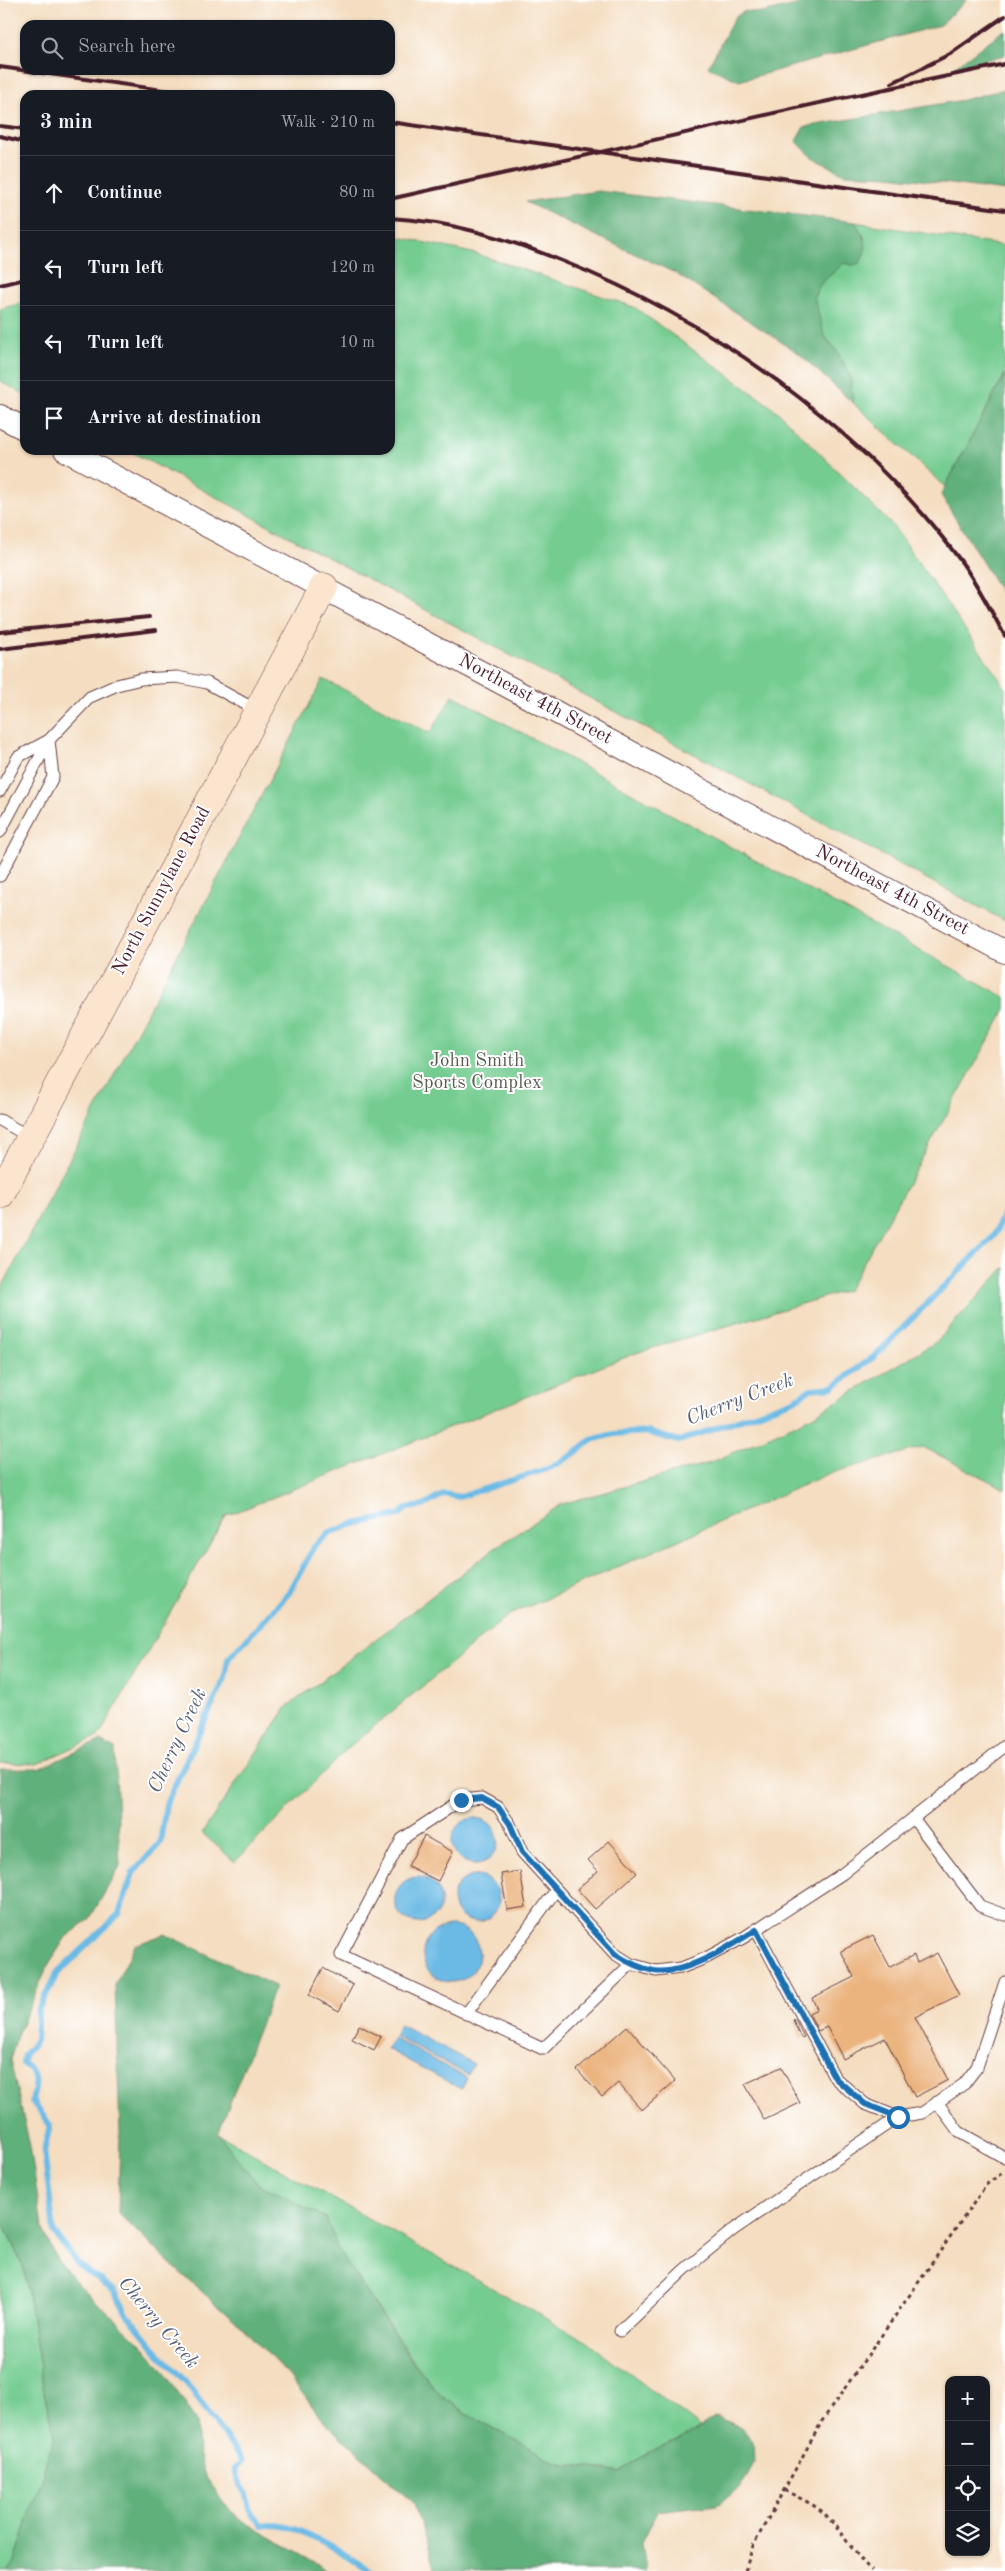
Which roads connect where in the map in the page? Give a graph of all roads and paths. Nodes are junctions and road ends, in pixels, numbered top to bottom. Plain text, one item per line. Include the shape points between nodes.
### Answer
1 (0, 416) edge
2 (20, 426) edge
3 (74, 455) edge
4 (324, 587) junction
5 (258, 711) junction
6 (49, 740) junction
7 (0, 791) edge
8 (0, 832) edge
9 (0, 876) edge
10 (1001, 949) edge
11 (0, 1120) edge
12 (31, 1138) junction
13 (0, 1195) edge
14 (1005, 1746) edge
15 (913, 1818) junction
16 (556, 1890) junction
17 (1005, 1915) edge
18 (756, 1930) junction
19 (631, 1964) junction
20 (1005, 1982) edge
21 (1002, 2000) edge
22 (466, 2014) junction
23 (937, 2102) junction
24 (898, 2117) junction
25 (1005, 2158) edge
26 (1005, 2171) edge
27 (620, 2331) dead end
28 (784, 2490) junction
29 (745, 2571) edge
30 (872, 2571) edge

1 - 2 street
3 - 4 street, Northeast 4th Street
4 - 5 street, North Sunnylane Road
4 - 10 street, Northeast 4th Street
5 - 6 lane via 207,683 177,677 141,679 90,697
5 - 12 street, North Sunnylane Road
6 - 7 lane via 18,758
6 - 8 lane
6 - 9 lane via 53,777
11 - 12 lane
12 - 13 street, North Sunnylane Road
14 - 15 lane
15 - 17 lane via 980,1906
15 - 18 lane via 842,1874
16 - 19 lane via 615,1954
16 - 22 lane
16 - 22 lane via 522,1852 510,1824 498,1807 482,1798 461,1800 402,1839 341,1955
18 - 19 lane via 681,1968 656,1972
18 - 24 lane via 835,2078 865,2104
19 - 22 lane via 542,2049
20 - 21 lane
21 - 23 lane via 977,2067 964,2084
23 - 24 lane via 922,2112
23 - 25 lane via 959,2132
24 - 27 lane via 733,2230 684,2270
26 - 28 path via 987,2184 828,2413
28 - 29 path via 753,2546
28 - 30 path via 823,2512

